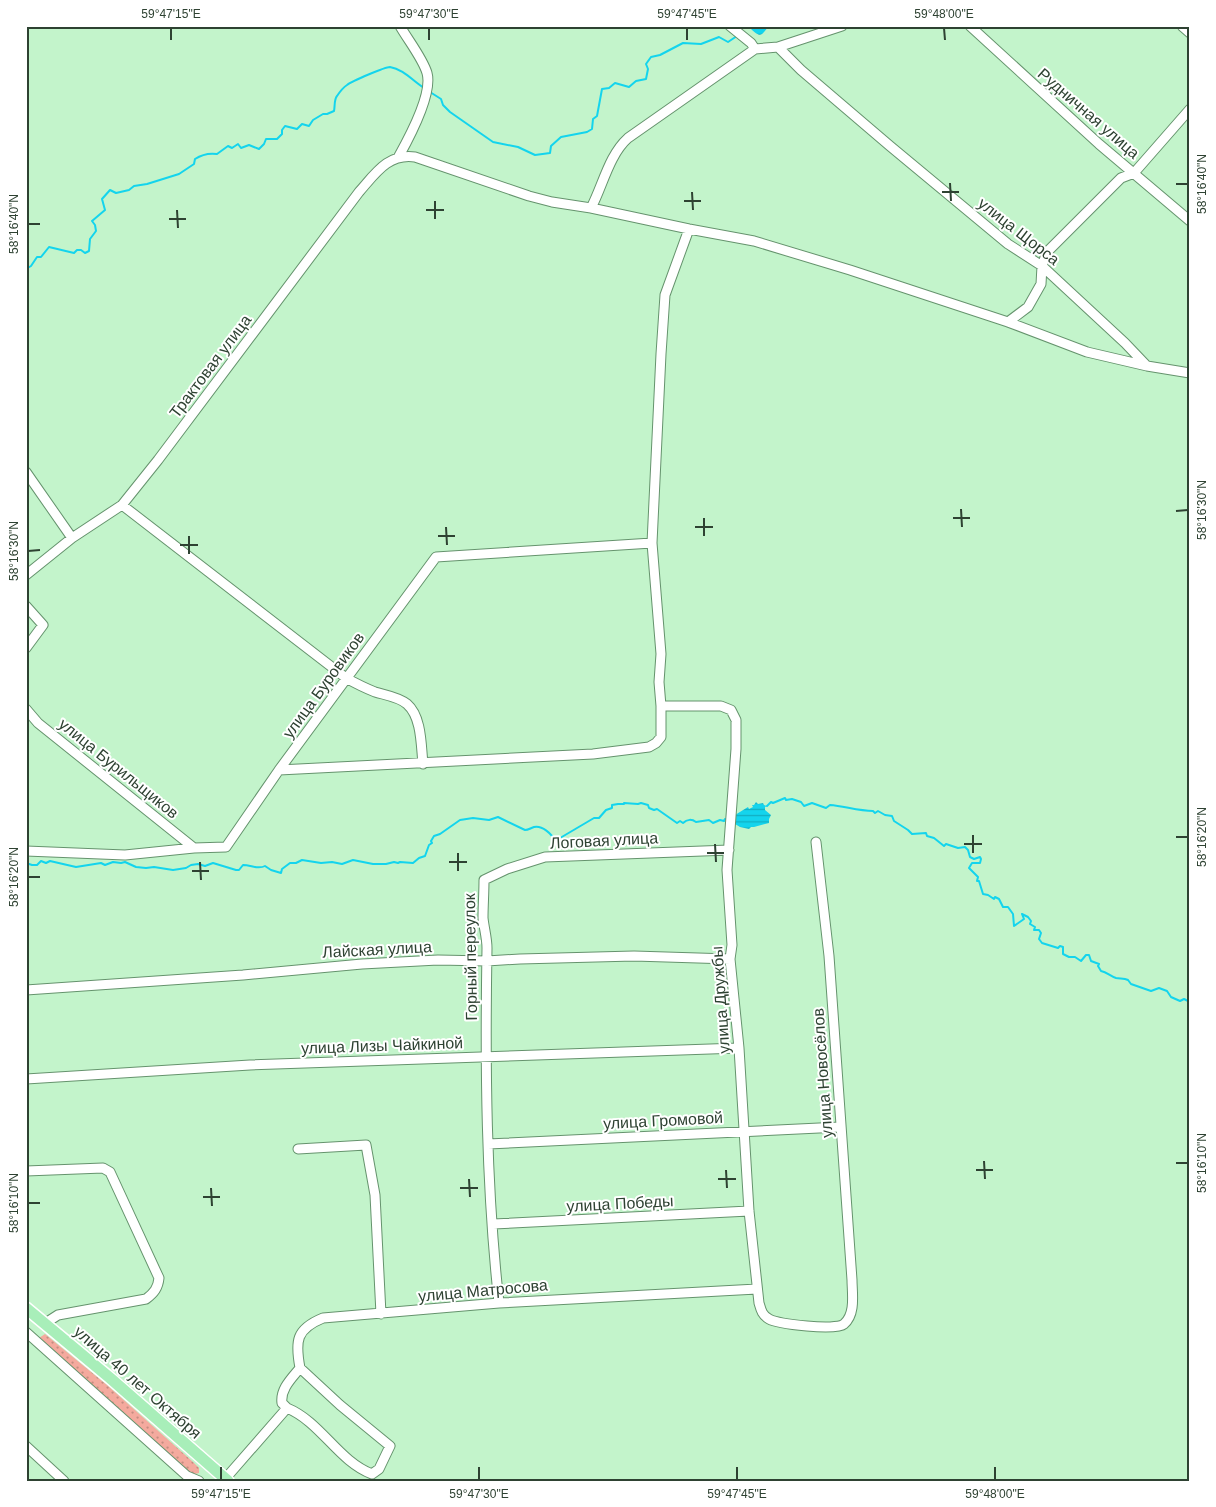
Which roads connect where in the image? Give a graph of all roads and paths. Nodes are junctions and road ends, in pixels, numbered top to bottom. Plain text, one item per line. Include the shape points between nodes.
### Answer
1 (400, 26) edge
2 (730, 26) edge
3 (842, 26) edge
4 (970, 26) edge
5 (1182, 26) edge
6 (1190, 33) edge
7 (778, 47) junction
8 (754, 49) junction
9 (1190, 109) edge
10 (408, 140) junction
11 (398, 156) junction
12 (415, 157) junction
13 (1134, 173) junction
14 (591, 208) junction
15 (1190, 221) edge
16 (689, 229) junction
17 (1042, 266) junction
18 (1008, 322) junction
19 (1125, 343) junction
20 (1117, 359) junction
21 (1147, 366) junction
22 (1190, 373) edge
23 (26, 472) edge
24 (122, 505) junction
25 (72, 538) junction
26 (652, 543) junction
27 (26, 575) edge
28 (26, 606) edge
29 (26, 648) edge
30 (346, 678) junction
31 (661, 706) junction
32 (26, 709) edge
33 (423, 764) junction
34 (279, 770) junction
35 (816, 842) dead end
36 (194, 848) junction
37 (729, 850) junction
38 (26, 851) edge
39 (484, 880) joint
40 (730, 959) junction
41 (487, 962) junction
42 (26, 990) edge
43 (739, 1048) junction
44 (487, 1056) junction
45 (26, 1079) edge
46 (840, 1127) junction
47 (743, 1131) junction
48 (488, 1144) junction
49 (298, 1149) dead end
50 (26, 1171) edge
51 (749, 1211) junction
52 (493, 1224) junction
53 (757, 1289) junction
54 (499, 1303) junction
55 (852, 1303) joint
56 (26, 1308) edge
57 (381, 1314) junction
58 (42, 1322) junction
59 (27, 1333) edge
60 (300, 1368) junction
61 (287, 1408) junction
62 (26, 1446) edge
63 (226, 1480) edge
64 (64, 1481) edge
65 (199, 1481) edge

1 - 10 street via 427,72 428,81 423,104
2 - 8 street
3 - 7 street
4 - 13 street, Рудничная улица
5 - 6 street
7 - 8 street
7 - 17 street, улица Щорса via 801,70 1008,244
8 - 14 street via 621,144
9 - 13 street
10 - 11 street
10 - 12 street
11 - 12 street
11 - 24 street, Трактовая улица via 382,167 359,192
12 - 14 street via 529,196
13 - 15 street, Рудничная улица
13 - 17 street via 1120,178 1047,252
14 - 16 street
16 - 18 street via 754,241
16 - 26 street via 665,295
17 - 18 street via 1041,284 1028,307
17 - 19 street, улица Щорса
18 - 20 street via 1087,352
19 - 20 street
19 - 21 street, улица Щорса
20 - 21 street
21 - 22 street
23 - 25 street
24 - 25 street, Трактовая улица
24 - 30 street
25 - 27 street, Трактовая улица
26 - 30 street, улица Буровиков via 436,556
26 - 31 street via 661,654
28 - 29 street via 44,625
30 - 33 street via 407,704 419,730
30 - 34 street, улица Буровиков
31 - 33 street via 661,737 650,747 593,754
31 - 37 street, улица Дружбы via 721,706 731,710 736,720
32 - 36 street, улица Бурильщиков via 38,723
33 - 34 street
34 - 36 street, улица Буровиков via 226,847
35 - 46 street, улица Новосёлов
36 - 38 street, улица Буровиков via 125,855
37 - 39 street, Логовая улица via 545,857
37 - 40 street, улица Дружбы
39 - 41 street, Горный переулок
40 - 41 street, Лайская улица via 634,956
40 - 43 street, улица Дружбы
41 - 42 street, Лайская улица via 438,960 362,964
41 - 44 street, Горный переулок
43 - 44 street, улица Лизы Чайкиной
43 - 47 street, улица Дружбы
44 - 45 street, улица Лизы Чайкиной via 250,1065
44 - 48 street, Горный переулок
46 - 47 street, улица Громовой
46 - 55 street, улица Новосёлов
47 - 48 street, улица Громовой
47 - 51 street, улица Дружбы
48 - 52 street, Горный переулок
49 - 57 street via 366,1145 375,1195
50 - 58 street via 103,1168 110,1172 159,1278 159,1285 146,1299 58,1315
51 - 52 street, улица Победы
51 - 53 street, улица Дружбы
52 - 54 street, Горный переулок
53 - 54 street, улица Матросова
53 - 55 street, улица Дружбы via 762,1314 770,1320 816,1327 843,1325 850,1316
54 - 57 street, улица Матросова
56 - 58 main road, улица 40 лет Октября
57 - 60 street, улица Матросова via 323,1318 304,1328 297,1342
58 - 59 street
58 - 63 main road, улица 40 лет Октября
59 - 65 street via 187,1476
60 - 61 street via 281,1396
60 - 61 street via 390,1446 379,1469 372,1474 359,1468 305,1418
61 - 63 street
62 - 64 street

